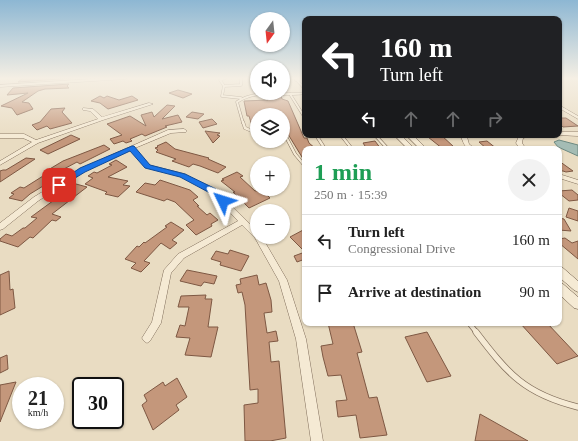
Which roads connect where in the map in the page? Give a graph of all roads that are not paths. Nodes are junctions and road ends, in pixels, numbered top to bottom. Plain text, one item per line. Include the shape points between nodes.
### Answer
1 (240, 98) edge
2 (293, 99) edge
3 (151, 104) dead end
4 (562, 108) edge
5 (85, 109) dead end
6 (302, 113) edge
7 (578, 118) edge
8 (101, 119) junction
9 (250, 130) edge
10 (184, 131) dead end
11 (562, 134) edge
12 (578, 134) edge
13 (0, 136) edge
14 (343, 138) edge
15 (378, 138) edge
16 (401, 138) edge
17 (412, 138) edge
18 (36, 142) junction
19 (290, 142) edge
20 (350, 146) edge
21 (385, 146) edge
22 (409, 146) edge
23 (421, 146) edge
24 (132, 148) junction
25 (0, 163) edge
26 (302, 163) edge
27 (562, 177) edge
28 (578, 182) edge
29 (243, 221) junction
30 (0, 227) edge
31 (250, 228) edge
32 (263, 244) edge
33 (562, 274) edge
34 (578, 287) edge
35 (562, 290) edge
36 (578, 304) edge
37 (471, 326) edge
38 (147, 338) dead end
39 (578, 407) edge
40 (316, 441) edge

1 - 9 lane via 237,102 245,128
2 - 6 lane
3 - 8 street
4 - 7 street
5 - 8 street via 91,110
8 - 18 street
10 - 24 street via 170,131
11 - 12 street
13 - 18 street via 24,136
14 - 20 lane
15 - 21 lane
16 - 22 main road
17 - 23 main road
18 - 25 street
19 - 26 lane
24 - 29 street via 147,166 183,175 213,191
24 - 30 street via 82,170 36,199
27 - 28 street
29 - 31 street
29 - 38 street via 181,256 167,272 156,323
32 - 40 street via 283,280 301,339
33 - 34 main road
35 - 36 main road
37 - 39 lane via 510,375 531,391 558,404

